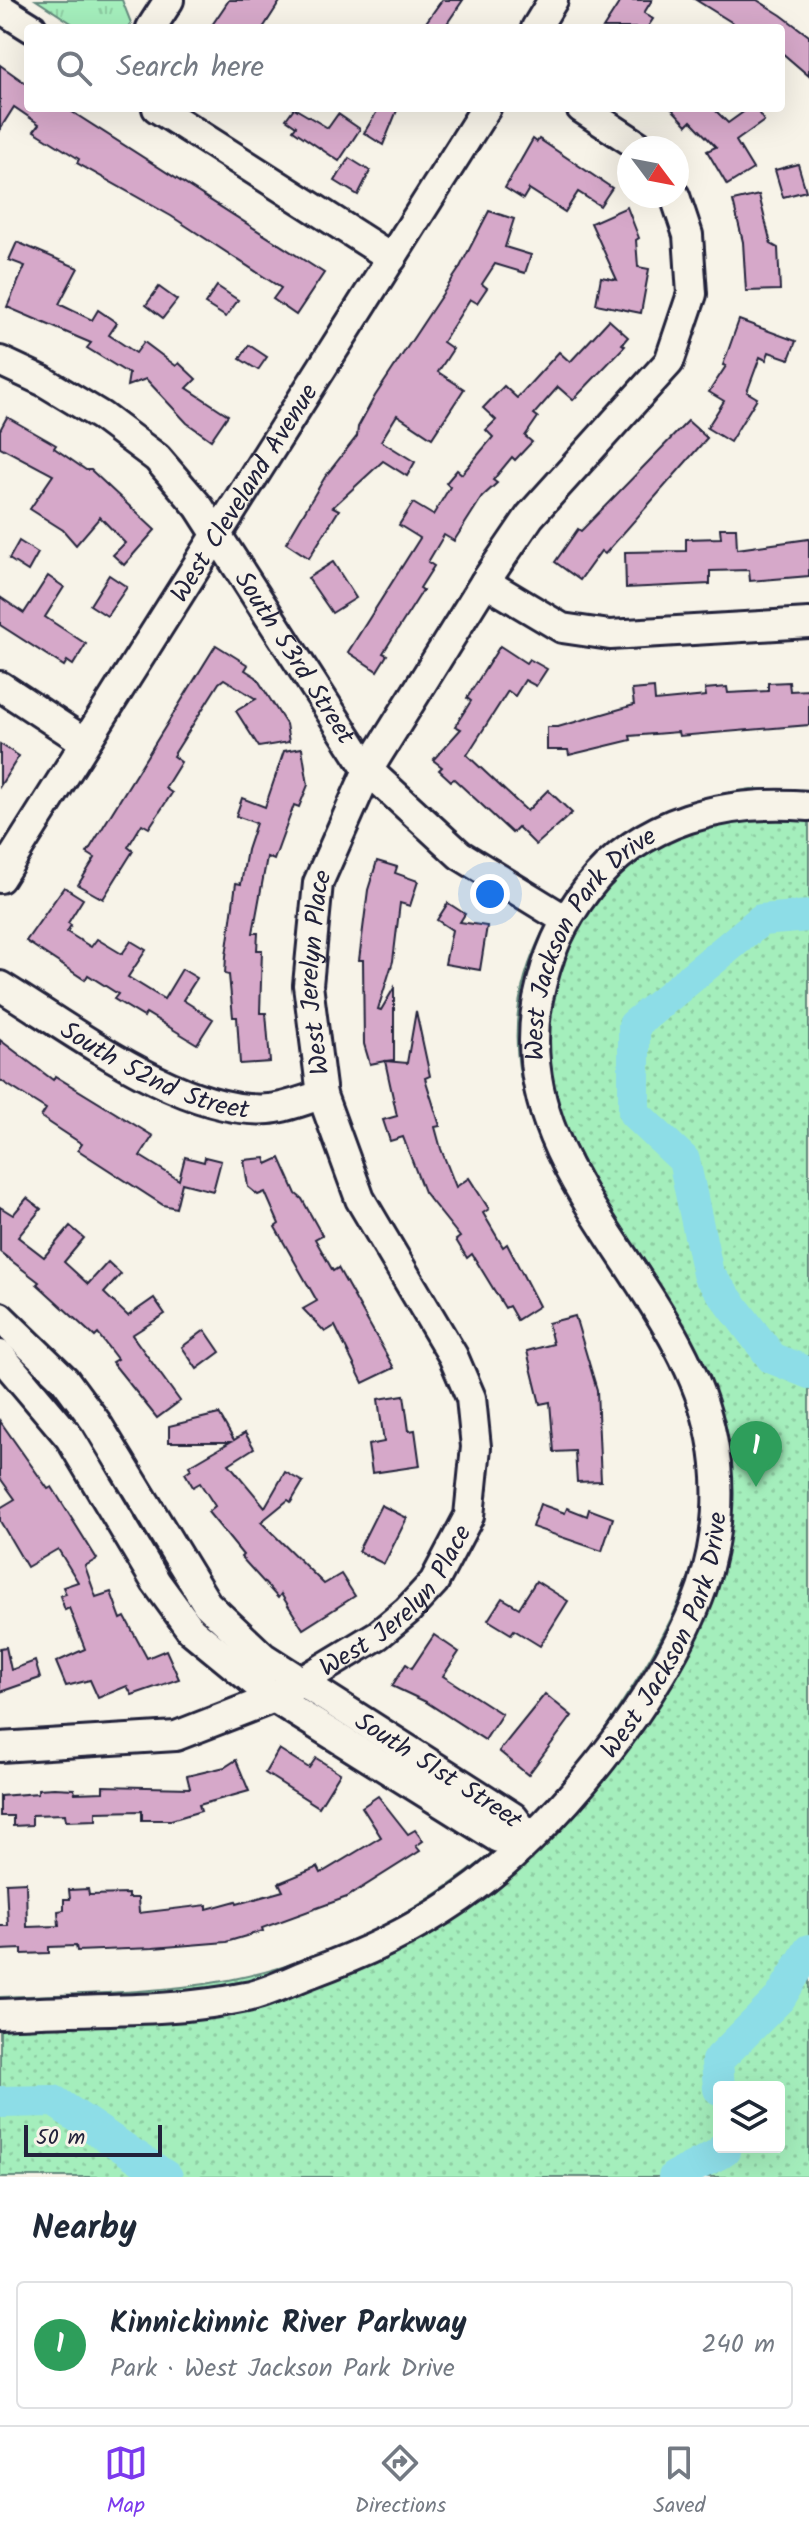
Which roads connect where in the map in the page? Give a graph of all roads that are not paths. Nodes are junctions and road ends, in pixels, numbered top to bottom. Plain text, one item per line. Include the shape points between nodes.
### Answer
1 (169, 0) edge
2 (553, 0) edge
3 (0, 8) edge
4 (26, 24) edge
5 (154, 24) edge
6 (538, 24) edge
7 (163, 112) edge
8 (483, 112) edge
9 (587, 112) edge
10 (624, 136) edge
11 (679, 208) edge
12 (392, 258) junction
13 (0, 361) edge
14 (218, 535) junction
15 (485, 582) junction
16 (809, 623) edge
17 (0, 686) edge
18 (85, 742) junction
19 (368, 770) junction
20 (809, 806) edge
21 (0, 878) edge
22 (564, 919) junction
23 (0, 986) edge
24 (322, 1095) junction
25 (0, 1317) edge
26 (0, 1355) edge
27 (65, 1380) junction
28 (41, 1400) junction
29 (302, 1681) junction
30 (274, 1698) junction
31 (0, 1747) edge
32 (529, 1838) junction
33 (0, 2014) edge

1 - 5 street
2 - 6 street
3 - 4 street
7 - 12 street
8 - 12 street, West Cleveland Avenue
9 - 10 street
11 - 15 street, West Jerelyn Place via 688,235 692,294 669,362 530,516
12 - 14 street, West Cleveland Avenue
13 - 14 street, South 53rd Street via 101,416 157,458
14 - 18 street, West Cleveland Avenue
14 - 19 street, South 53rd Street
15 - 16 street via 562,628 586,632
15 - 19 street, West Jerelyn Place
17 - 18 street
18 - 21 street, West Cleveland Avenue
19 - 22 street, South 53rd Street via 460,855
19 - 24 street, West Jerelyn Place via 318,883 308,985
20 - 22 street, West Jackson Park Drive via 742,805 698,813 664,828 632,846 598,876
22 - 32 street, West Jackson Park Drive via 545,964 534,1021 535,1081 548,1128 564,1159 680,1349 700,1392 712,1438 716,1529 702,1586 677,1646 580,1787
23 - 24 street, South 52nd Street via 171,1088 219,1105 270,1109
24 - 29 street, West Jerelyn Place via 360,1199 453,1356 471,1398 476,1447 469,1516 434,1582 378,1635
25 - 27 street, South 51st Street
26 - 28 street, South 51st Street
27 - 28 street
27 - 29 street, South 51st Street via 207,1604 263,1657
28 - 30 street, South 51st Street via 191,1630
29 - 30 street, West Jerelyn Place
29 - 32 street, South 51st Street via 513,1817
30 - 31 street, West Jerelyn Place via 176,1736
30 - 32 street, South 51st Street via 498,1838
32 - 33 street, West Jackson Park Drive via 464,1896 385,1946 248,1997 164,2007

